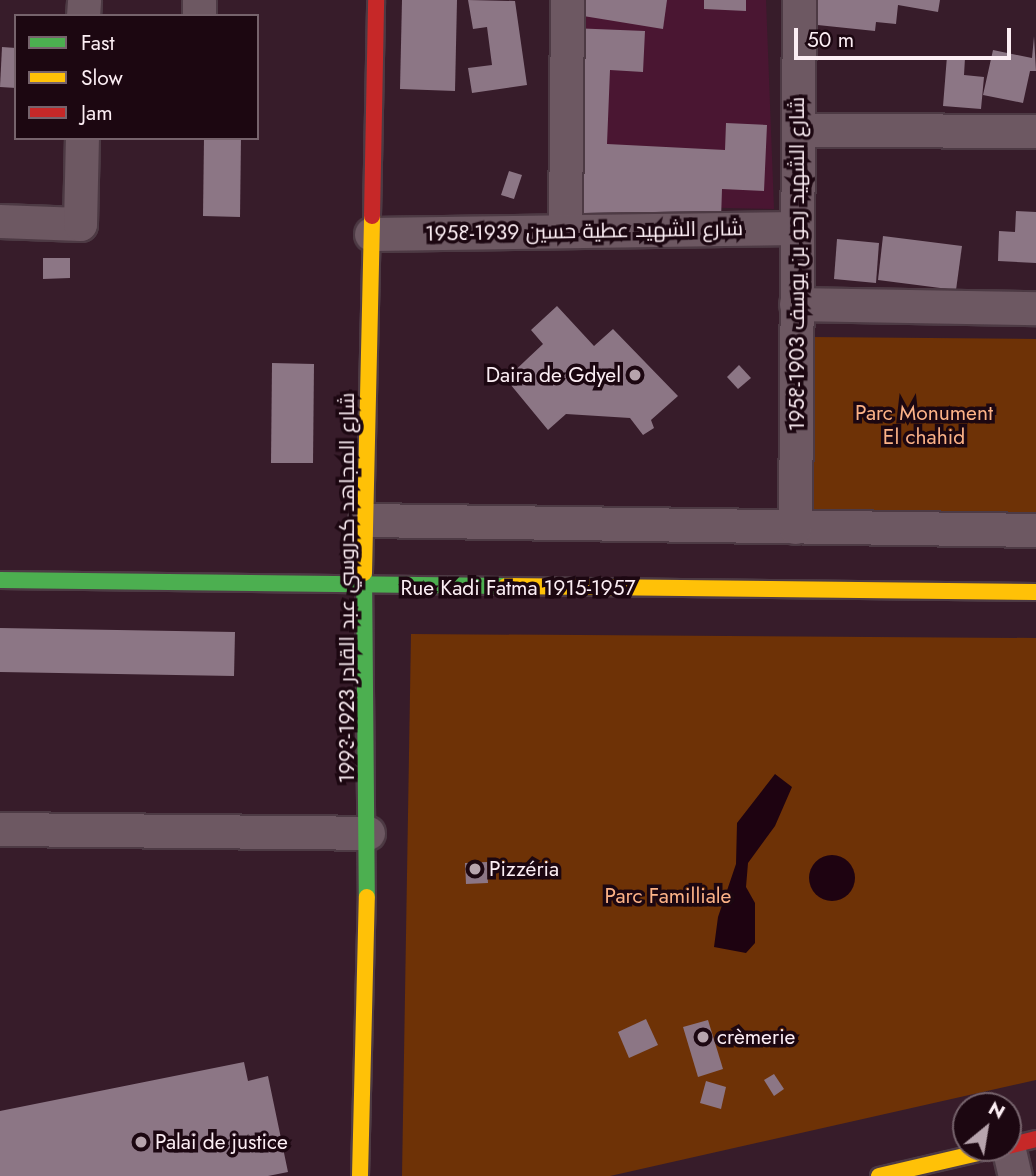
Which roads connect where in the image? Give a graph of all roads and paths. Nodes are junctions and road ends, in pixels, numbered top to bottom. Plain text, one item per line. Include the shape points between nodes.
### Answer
1 (376, 0) edge
2 (566, 0) edge
3 (799, 0) edge
4 (798, 130) junction
5 (1036, 131) edge
6 (82, 140) edge
7 (0, 221) edge
8 (797, 228) junction
9 (565, 231) junction
10 (371, 234) junction
11 (796, 303) junction
12 (1036, 307) edge
13 (365, 520) junction
14 (795, 527) junction
15 (1036, 530) edge
16 (0, 580) edge
17 (364, 587) junction
18 (1036, 592) edge
19 (0, 829) edge
20 (369, 832) junction
21 (952, 1159) edge
22 (360, 1176) edge
23 (879, 1176) edge

1 - 10 street, شارع المجاهد كدروسي عبد القادر 1923-1993
2 - 9 street
3 - 4 street, شارع الشهيد رحو بن يوسف 1903-1958
4 - 5 street
4 - 8 street, شارع الشهيد رحو بن يوسف 1903-1958
6 - 7 street via 80,224
8 - 9 street, شارع الشهيد عطية حسين 1939-1958
8 - 11 street, شارع الشهيد رحو بن يوسف 1903-1958
9 - 10 street, شارع الشهيد عطية حسين 1939-1958
10 - 13 street, شارع المجاهد كدروسي عبد القادر 1923-1993
11 - 12 street
11 - 14 street, شارع الشهيد رحو بن يوسف 1903-1958
13 - 14 street
13 - 17 street, شارع المجاهد كدروسي عبد القادر 1923-1993
14 - 15 street
16 - 17 street, Rue Kadi Fatma 1915-1957
17 - 18 street, Rue Kadi Fatma 1915-1957
17 - 20 street, شارع المجاهد كدروسي عبد القادر 1923-1993
19 - 20 street
20 - 22 street, شارع المجاهد كدروسي عبد القادر 1923-1993
21 - 23 street

